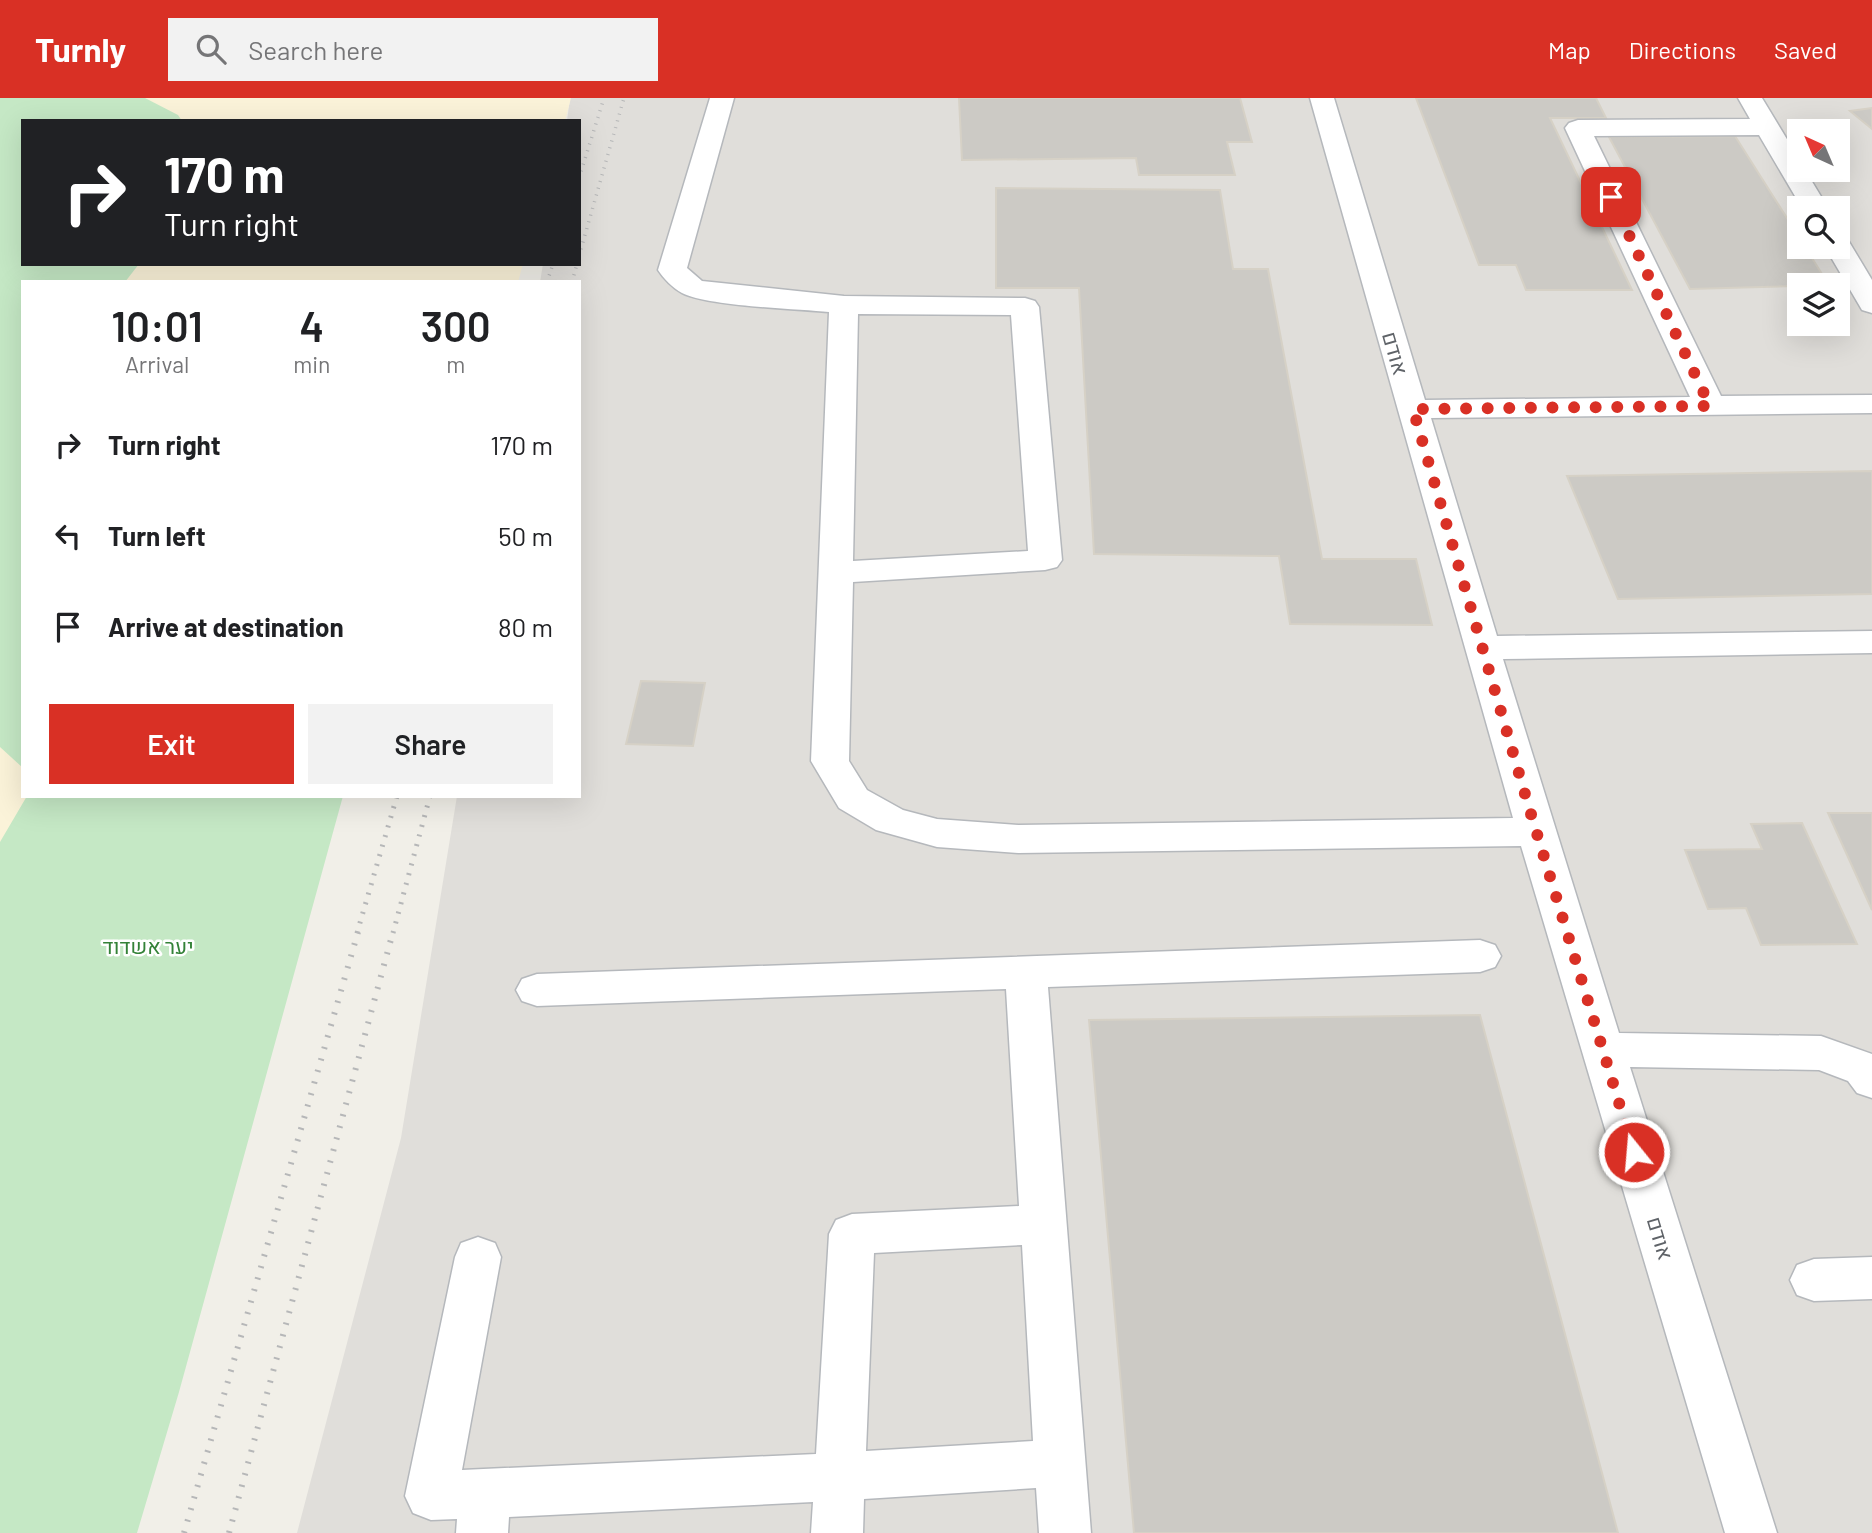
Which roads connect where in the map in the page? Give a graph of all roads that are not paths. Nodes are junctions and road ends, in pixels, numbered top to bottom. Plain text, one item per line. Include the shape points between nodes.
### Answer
1 (722, 98) edge
2 (1322, 98) edge
3 (1750, 98) edge
4 (1767, 127) junction
5 (1808, 196) edge
6 (1846, 259) edge
7 (1872, 304) edge
8 (844, 305) junction
9 (1872, 404) edge
10 (1710, 406) junction
11 (1413, 409) junction
12 (835, 573) junction
13 (1872, 642) edge
14 (1483, 648) junction
15 (1537, 832) junction
16 (1480, 956) dead end
17 (1026, 972) junction
18 (537, 990) dead end
19 (1603, 1050) junction
20 (1872, 1081) edge
21 (1044, 1224) junction
22 (478, 1257) dead end
23 (1872, 1278) edge
24 (1814, 1280) dead end
25 (1060, 1463) junction
26 (840, 1478) junction
27 (483, 1513) edge
28 (837, 1533) edge
29 (1065, 1533) edge
30 (1751, 1533) edge

1 - 8 street via 673,270 692,287 715,292
2 - 11 street, אודם
3 - 4 street
4 - 5 street
4 - 10 street via 1578,128
6 - 7 street
8 - 12 street
8 - 12 street via 1025,307 1045,560
9 - 10 street
10 - 11 street
11 - 14 street, אודם
12 - 15 street via 830,761 853,799 890,820 937,833 1018,839
13 - 14 street
14 - 15 street, אודם
15 - 19 street, אודם
16 - 17 street
17 - 18 street
17 - 21 street
19 - 20 street via 1821,1053 1863,1069
19 - 30 street, אודם
21 - 25 street
21 - 26 street via 852,1234
22 - 27 street via 431,1496
23 - 24 street
25 - 26 street
25 - 29 street
26 - 27 street
26 - 28 street

